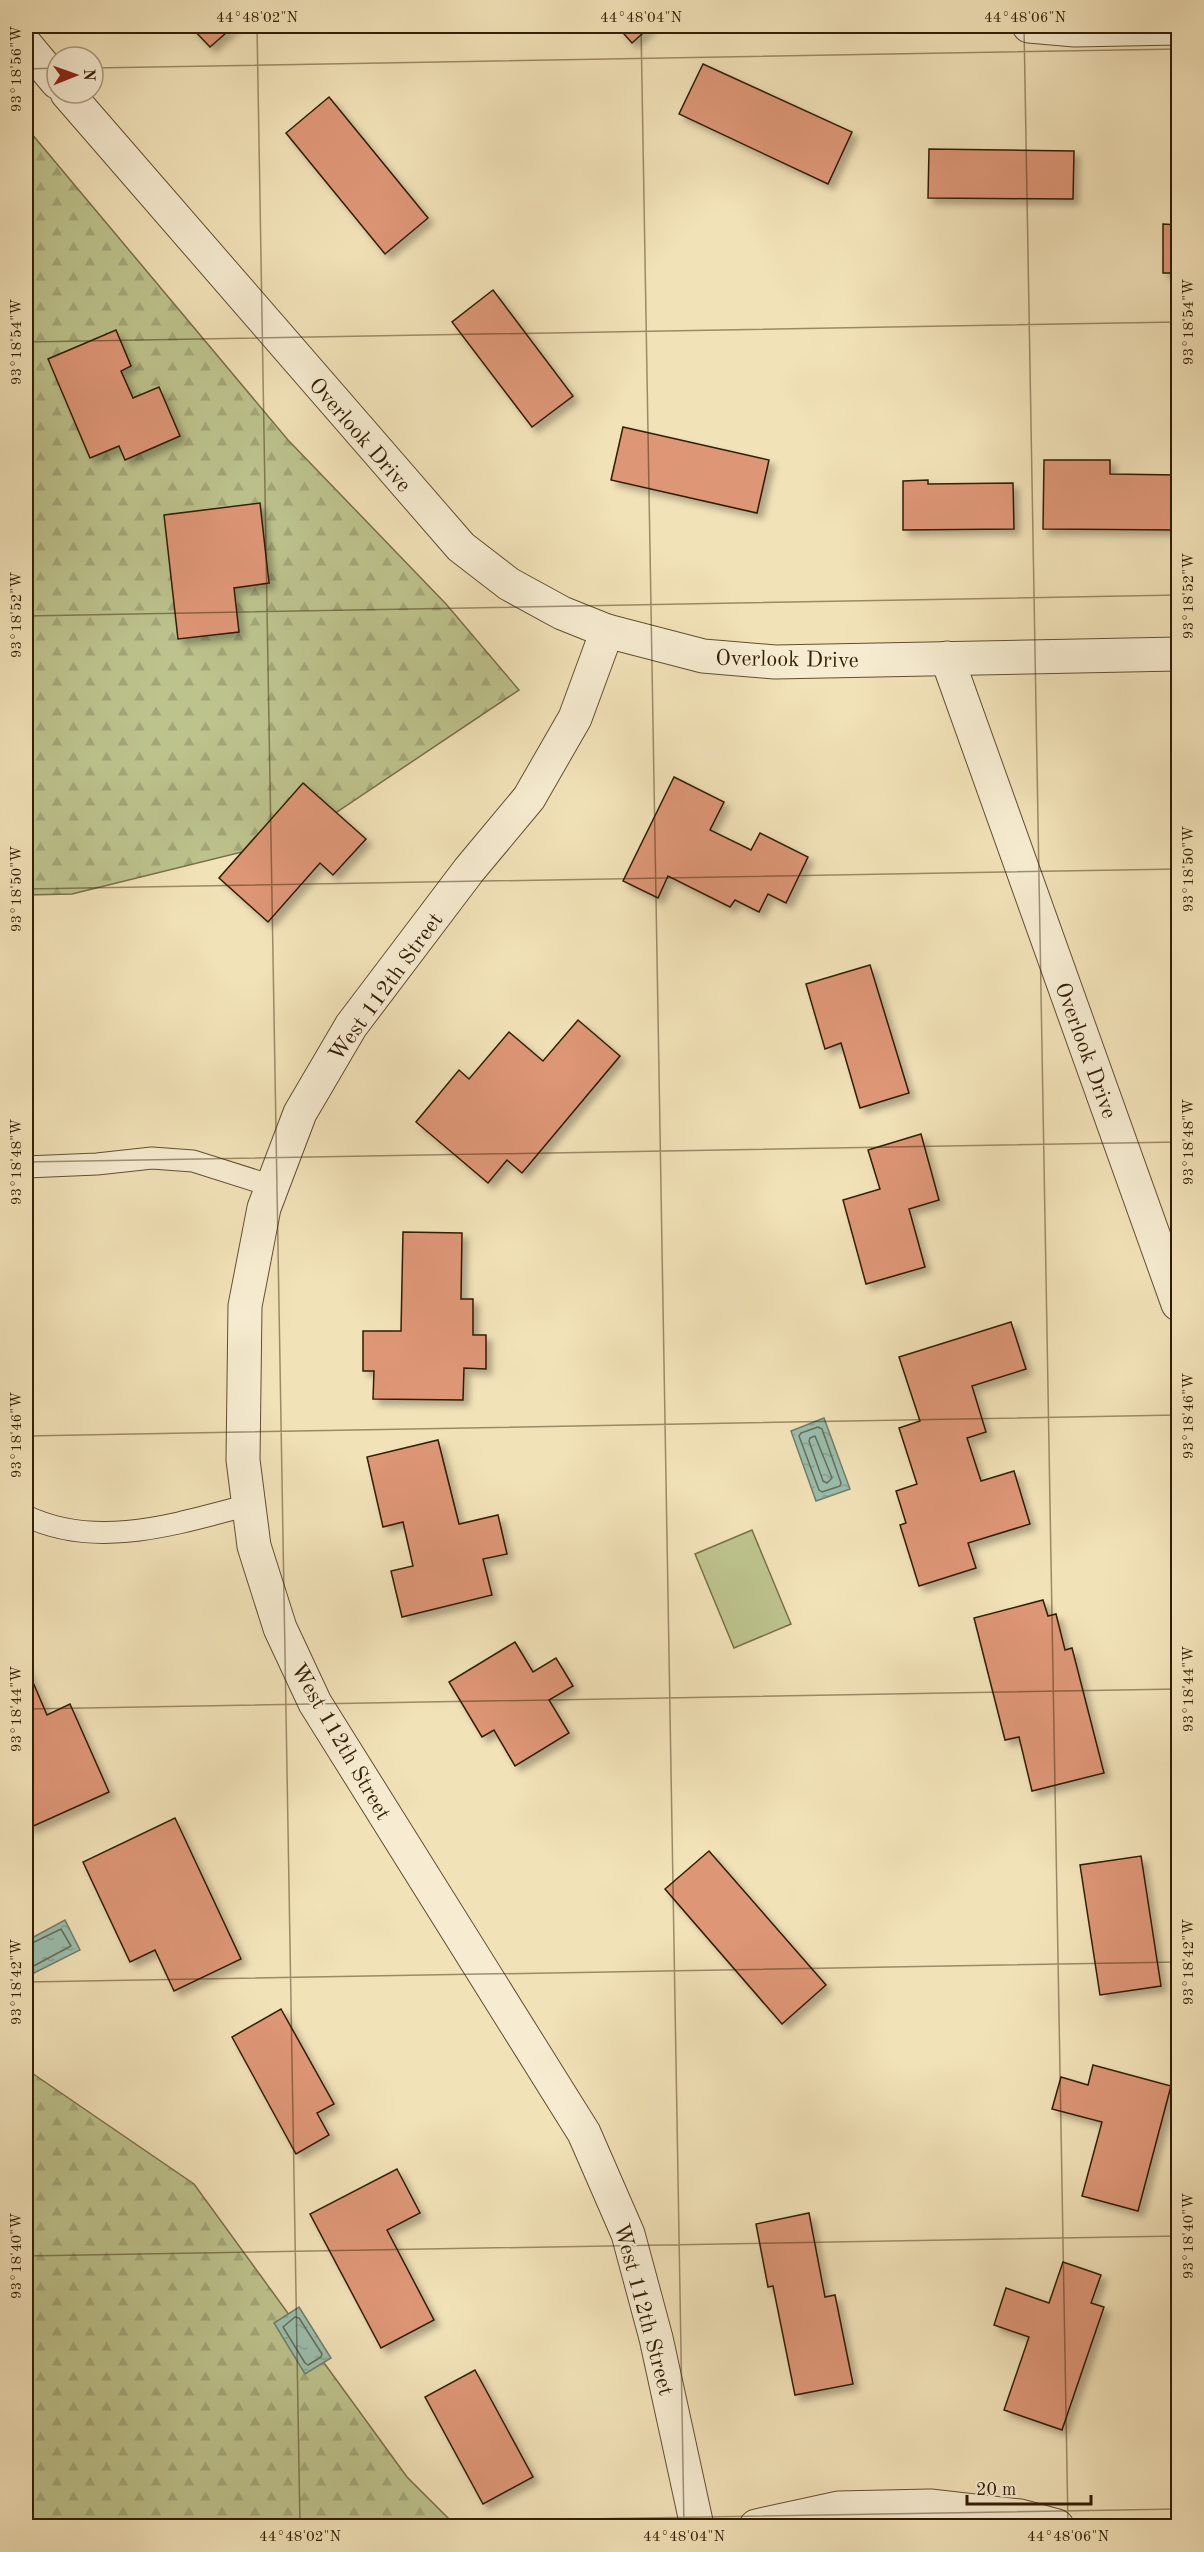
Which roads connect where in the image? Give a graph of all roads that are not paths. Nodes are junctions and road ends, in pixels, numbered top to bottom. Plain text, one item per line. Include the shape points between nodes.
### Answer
1 (1029, 26) edge
2 (1179, 28) edge
3 (26, 45) edge
4 (45, 68) edge
5 (77, 105) edge
6 (608, 631) junction
7 (1179, 654) edge
8 (947, 658) junction
9 (26, 1167) edge
10 (272, 1186) junction
11 (1179, 1304) edge
12 (249, 1505) junction
13 (26, 1516) edge
14 (697, 2526) edge
15 (756, 2526) edge
16 (1057, 2526) edge

1 - 2 street via 1075,30
3 - 4 street
5 - 6 street, Overlook Drive via 461,547 509,584 562,613
6 - 8 street, Overlook Drive via 703,656 775,662
6 - 10 street, West 112th Street via 575,718 529,798 351,1026 300,1113
7 - 8 street
8 - 11 street, Overlook Drive
9 - 10 lane via 152,1158 193,1161
10 - 12 street, West 112th Street via 245,1306 243,1460
12 - 13 lane via 157,1529 89,1533
12 - 14 street, West 112th Street via 254,1546 280,1628 315,1702 536,2054 593,2153 628,2234 656,2338
15 - 16 street via 838,2508 930,2506 1020,2516

